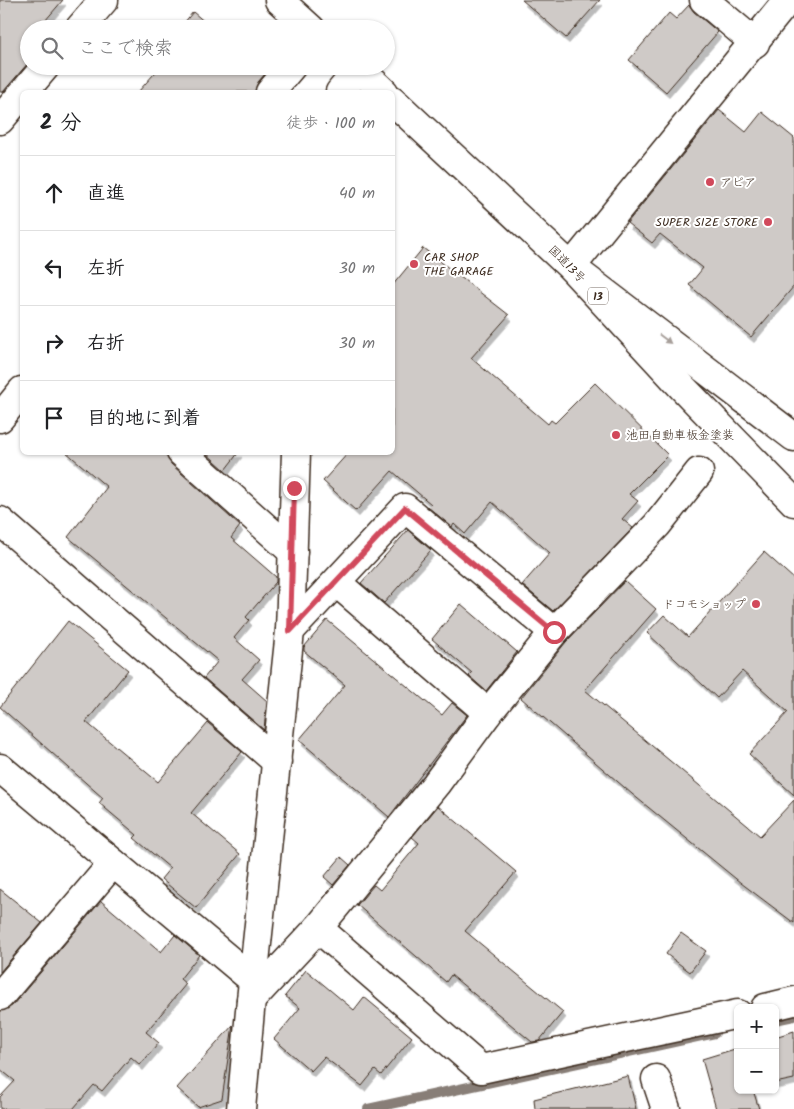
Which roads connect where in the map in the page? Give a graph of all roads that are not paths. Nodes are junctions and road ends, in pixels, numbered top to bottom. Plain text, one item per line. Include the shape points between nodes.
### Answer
1 (104, 0) edge
2 (278, 0) edge
3 (704, 0) edge
4 (788, 0) edge
5 (87, 20) edge
6 (301, 20) edge
7 (755, 43) junction
8 (38, 75) edge
9 (284, 75) edge
10 (353, 75) edge
11 (366, 75) edge
12 (26, 90) edge
13 (272, 90) edge
14 (342, 90) edge
15 (382, 90) edge
16 (20, 97) edge
17 (395, 103) edge
18 (0, 120) edge
19 (571, 266) junction
20 (20, 393) edge
21 (0, 418) edge
22 (792, 432) edge
23 (184, 455) edge
24 (296, 455) edge
25 (699, 472) dead end
26 (794, 502) edge
27 (0, 522) edge
28 (293, 552) junction
29 (337, 584) junction
30 (290, 631) junction
31 (554, 632) junction
32 (488, 713) junction
33 (277, 762) junction
34 (0, 768) edge
35 (113, 863) junction
36 (318, 928) junction
37 (252, 990) junction
38 (0, 996) edge
39 (794, 1002) edge
40 (779, 1005) edge
41 (734, 1015) edge
42 (656, 1078) dead end
43 (242, 1109) edge
44 (666, 1109) edge

1 - 5 main road
2 - 6 main road
3 - 7 main road
4 - 7 main road
7 - 19 main road
8 - 12 main road
9 - 13 main road
10 - 14 main road
11 - 15 main road
16 - 18 main road
17 - 19 main road, 国道13号 / 13
19 -> 22 main road
19 - 26 main road, 国道13号 / 13
20 - 21 main road
23 - 28 main road
24 - 28 main road
25 - 31 main road via 658,525
27 - 33 main road
28 - 30 main road
29 - 30 main road
29 - 31 main road via 405,508
29 - 32 main road
30 - 33 main road
31 - 32 main road
32 - 36 main road via 436,784
33 - 37 main road
34 - 35 main road
35 - 37 main road
35 - 38 main road
36 - 37 main road
36 - 41 main road via 481,1068
37 - 43 main road
39 - 40 main road
42 - 44 main road

